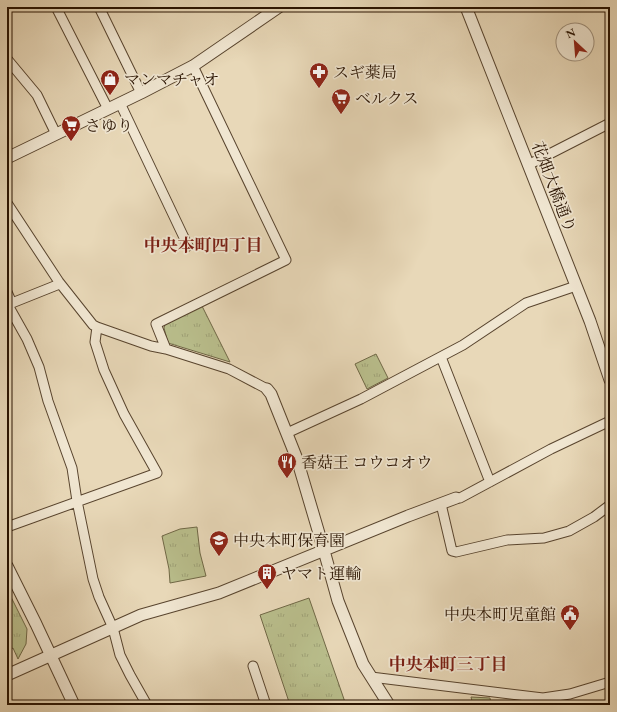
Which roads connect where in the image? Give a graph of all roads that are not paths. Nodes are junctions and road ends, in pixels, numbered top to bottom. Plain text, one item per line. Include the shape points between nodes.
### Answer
1 (56, 7) edge
2 (99, 7) edge
3 (278, 7) edge
4 (466, 7) edge
5 (7, 59) edge
6 (193, 66) junction
7 (141, 93) junction
8 (120, 103) junction
9 (108, 109) junction
10 (610, 123) edge
11 (56, 134) junction
12 (7, 158) edge
13 (528, 165) junction
14 (7, 203) edge
15 (188, 246) dead end
16 (59, 282) junction
17 (576, 286) junction
18 (7, 292) edge
19 (9, 306) edge
20 (96, 327) junction
21 (166, 349) junction
22 (441, 357) junction
23 (610, 380) edge
24 (267, 389) joint
25 (610, 421) edge
26 (287, 433) junction
27 (490, 482) junction
28 (456, 498) joint
29 (77, 501) junction
30 (441, 504) junction
31 (610, 505) edge
32 (7, 527) edge
33 (324, 551) junction
34 (7, 566) edge
35 (113, 628) junction
36 (51, 656) junction
37 (253, 666) dead end
38 (7, 675) edge
39 (371, 677) junction
40 (610, 682) edge
41 (74, 705) edge
42 (147, 705) edge
43 (266, 705) edge
44 (389, 705) edge

1 - 9 street
2 - 7 street
3 - 6 street
4 - 13 street, 花畑大橋通り
5 - 11 street via 37,95
6 - 7 street
6 - 21 street via 286,260 156,324
7 - 8 street
8 - 9 street
8 - 15 street
9 - 11 street
10 - 13 street
11 - 12 street
13 - 17 street, 花畑大橋通り
14 - 16 street
16 - 19 street via 57,286
16 - 20 street
17 - 22 street via 526,303
17 - 23 street, 花畑大橋通り
18 - 19 street
19 - 29 street via 39,367 48,401 72,468
20 - 21 street
20 - 29 street via 94,342 104,370 124,414 157,473
21 - 24 street via 229,369
22 - 26 street via 361,399
22 - 27 street
24 - 26 street
25 - 27 street via 551,448
26 - 33 street
27 - 28 street
28 - 30 street
29 - 32 street
29 - 35 street via 93,579
30 - 31 street via 452,551 456,552 507,540 544,538 568,531
30 - 33 street
33 - 35 street via 219,593 141,615
33 - 39 street via 338,601 363,664
34 - 36 street
35 - 36 street
35 - 42 street via 120,655
36 - 38 street
36 - 41 street
37 - 43 street
39 - 40 street via 543,698 570,694
39 - 44 street

